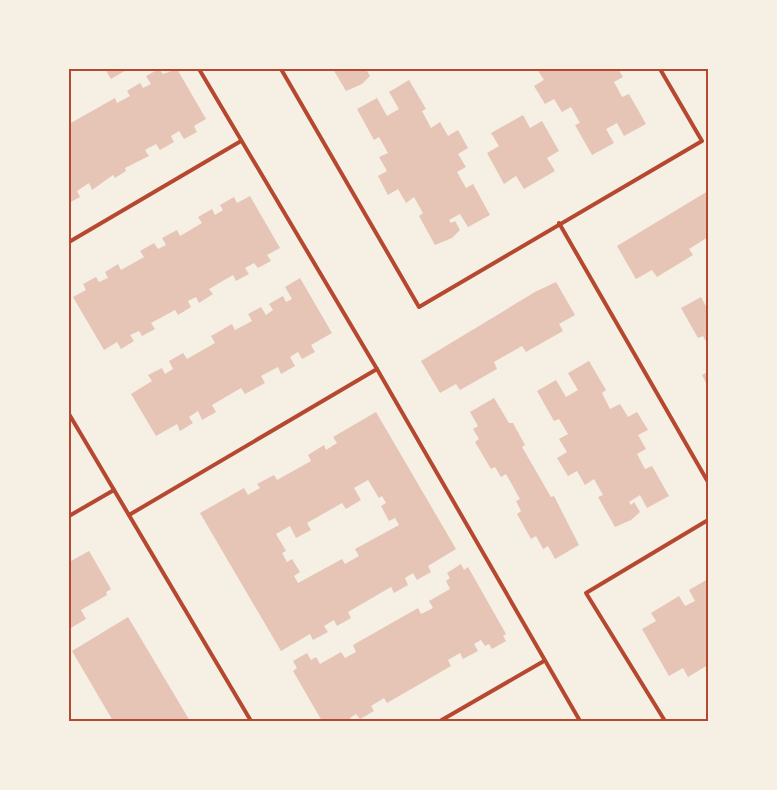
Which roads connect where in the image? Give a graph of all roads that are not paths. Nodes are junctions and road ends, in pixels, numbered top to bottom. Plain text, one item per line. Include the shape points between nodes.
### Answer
1 (199, 69) edge
2 (281, 69) edge
3 (660, 69) edge
4 (241, 141) junction
5 (559, 223) junction
6 (69, 242) edge
7 (377, 369) junction
8 (69, 414) edge
9 (708, 482) edge
10 (114, 490) junction
11 (128, 515) junction
12 (69, 516) edge
13 (708, 520) edge
14 (544, 661) junction
15 (251, 721) edge
16 (440, 721) edge
17 (580, 721) edge
18 (665, 721) edge

1 - 4 lane
2 - 5 lane via 419,306
3 - 5 lane via 702,141
4 - 6 lane
4 - 7 lane
5 - 9 lane
7 - 11 lane
7 - 14 lane
8 - 10 lane
10 - 11 lane
10 - 12 lane
11 - 15 lane
13 - 18 lane via 586,593
14 - 16 lane
14 - 17 lane

